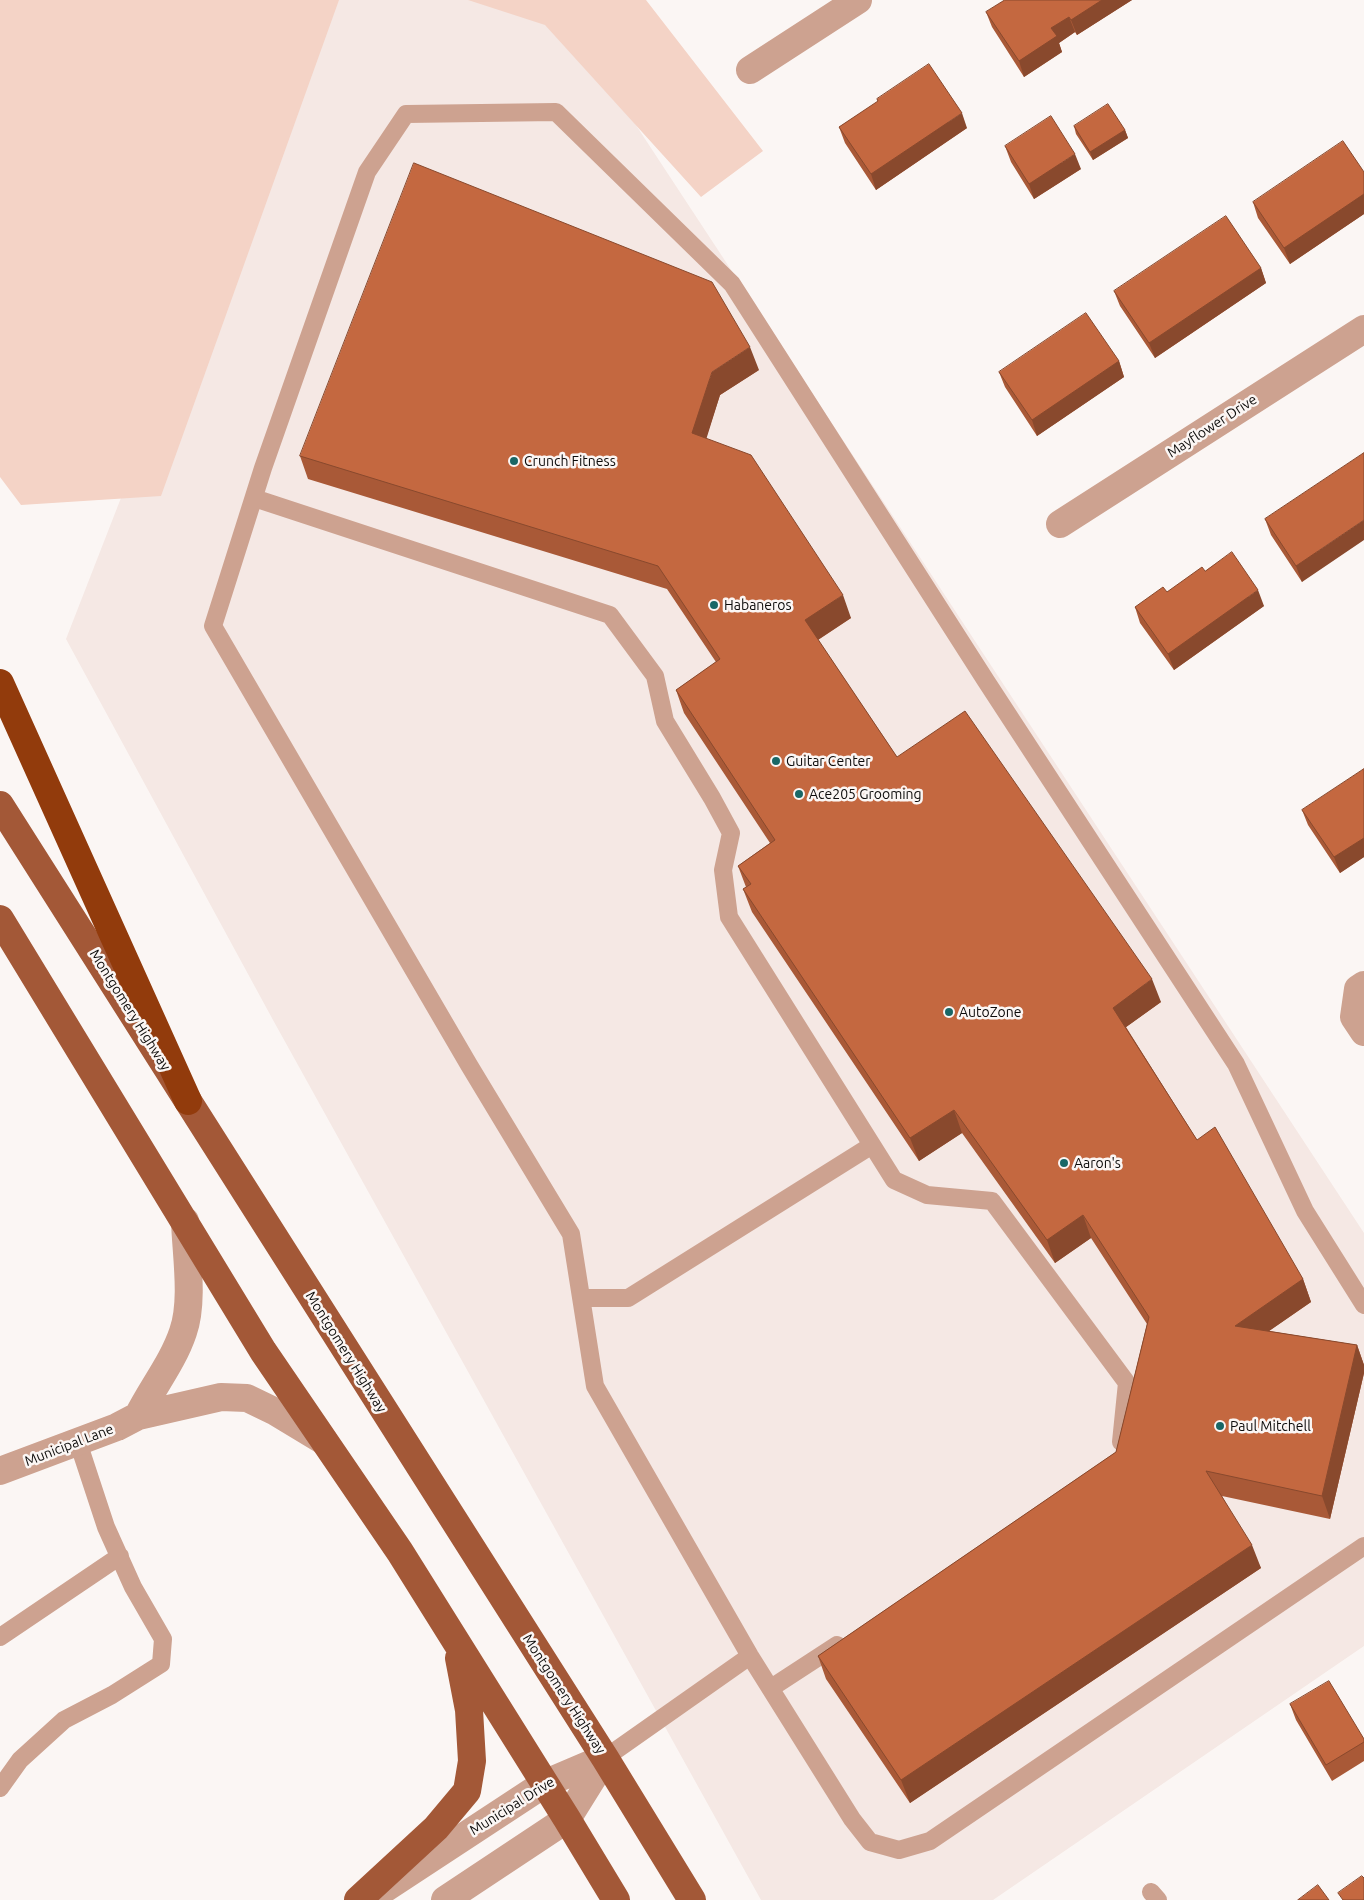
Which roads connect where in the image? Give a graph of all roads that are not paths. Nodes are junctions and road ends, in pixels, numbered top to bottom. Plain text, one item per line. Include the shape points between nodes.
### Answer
1 (858, 0) edge
2 (750, 70) dead end
3 (1364, 329) edge
4 (254, 498) junction
5 (1060, 524) dead end
6 (0, 683) edge
7 (0, 805) edge
8 (0, 918) edge
9 (1364, 985) edge
10 (1364, 1032) edge
11 (188, 1101) junction
12 (872, 1145) junction
13 (185, 1221) junction
14 (581, 1298) junction
15 (1364, 1305) edge
16 (138, 1416) junction
17 (324, 1441) junction
18 (78, 1442) junction
19 (1119, 1462) edge
20 (0, 1471) edge
21 (1364, 1546) edge
22 (120, 1556) junction
23 (853, 1635) edge
24 (0, 1637) edge
25 (457, 1644) junction
26 (750, 1656) junction
27 (771, 1688) junction
28 (605, 1758) junction
29 (544, 1784) junction
30 (0, 1788) edge
31 (568, 1819) junction
32 (358, 1900) edge
33 (367, 1900) edge
34 (445, 1900) edge
35 (616, 1900) edge
36 (692, 1900) edge

1 - 2 street
3 - 5 street, Mayflower Drive
4 - 12 lane via 610,615 655,676 665,721 731,833 723,870 729,917
4 - 14 lane via 214,626 571,1234
4 - 15 lane via 367,172 406,114 556,112 732,284 1236,1064 1305,1211
6 - 11 highway
7 - 11 main road, Montgomery Highway
8 - 13 main road
9 - 10 street via 1358,989 1354,1017
11 - 28 main road, Montgomery Highway
12 - 14 lane via 628,1298
12 - 19 lane via 894,1180 927,1195 992,1201 1127,1383
13 - 16 street via 189,1291 184,1331
13 - 17 main road via 263,1351
14 - 26 lane via 595,1386
16 - 17 street, Municipal Lane via 221,1397 247,1398
16 - 18 street, Municipal Lane
17 - 25 main road via 400,1552
18 - 20 street, Municipal Lane
18 - 22 lane via 106,1527
21 - 27 lane via 930,1841 899,1850 870,1842 852,1819
22 - 24 lane
22 - 30 lane via 163,1639 161,1664 64,1720 20,1760
23 - 27 lane
25 - 29 main road
25 - 32 main road via 469,1710 472,1761 467,1791 436,1828
26 - 27 lane
26 - 28 lane
28 - 29 street, Municipal Drive
28 - 31 street
28 - 36 main road, Montgomery Highway
29 - 31 main road
29 - 33 street, Municipal Drive
31 - 34 street
31 - 35 main road

